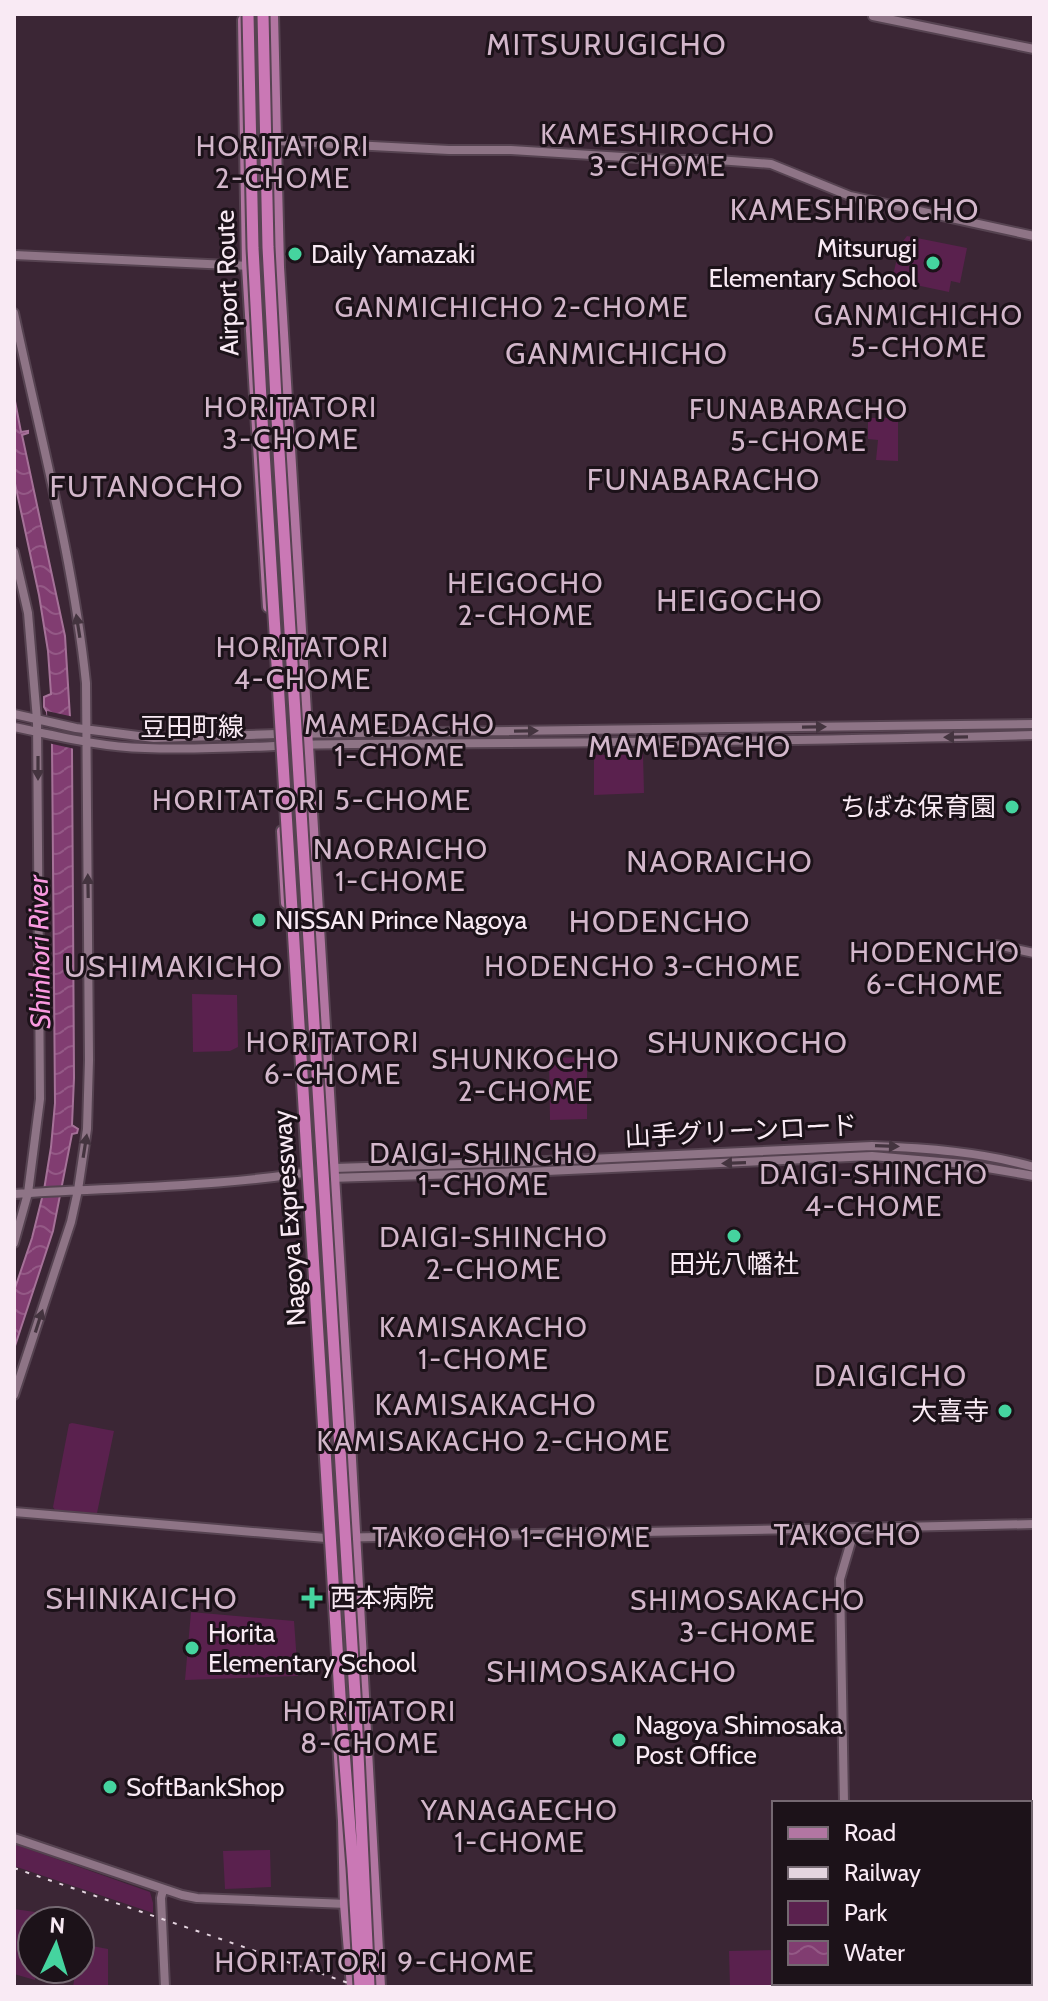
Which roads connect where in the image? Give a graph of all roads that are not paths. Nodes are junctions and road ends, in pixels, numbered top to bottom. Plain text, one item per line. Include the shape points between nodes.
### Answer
1 (245, 14) edge
2 (260, 14) edge
3 (273, 14) edge
4 (873, 16) edge
5 (1034, 49) edge
6 (276, 141) junction
7 (1034, 236) edge
8 (14, 255) edge
9 (247, 266) junction
10 (279, 267) junction
11 (14, 313) edge
12 (14, 552) edge
13 (270, 552) junction
14 (14, 714) edge
15 (42, 721) junction
16 (1034, 724) edge
17 (14, 727) edge
18 (87, 730) junction
19 (42, 732) junction
20 (308, 733) junction
21 (277, 734) junction
22 (1034, 735) edge
23 (87, 742) junction
24 (308, 745) junction
25 (278, 746) junction
26 (997, 945) dead end
27 (1034, 953) edge
28 (302, 1137) junction
29 (1034, 1167) edge
30 (304, 1173) junction
31 (334, 1173) junction
32 (1034, 1176) edge
33 (74, 1190) junction
34 (32, 1192) junction
35 (14, 1194) edge
36 (14, 1243) edge
37 (332, 1305) junction
38 (14, 1395) edge
39 (14, 1512) edge
40 (1034, 1524) edge
41 (855, 1528) junction
42 (326, 1538) junction
43 (355, 1538) junction
44 (367, 1753) junction
45 (844, 1801) edge
46 (14, 1838) edge
47 (163, 1890) junction
48 (345, 1904) junction
49 (376, 1909) junction
50 (165, 1987) edge
51 (352, 1987) edge
52 (360, 1987) edge
53 (369, 1987) edge
54 (380, 1987) edge

1 - 9 main road, Airport Route
1 - 13 highway, Nagoya Expressway, bridge
2 - 37 highway, Nagoya Expressway, bridge via 277,418
3 - 6 main road, Airport Route
4 - 5 street
6 - 7 street via 771,164 850,196
6 - 10 main road, Airport Route
8 - 9 street
9 - 10 street
9 - 21 main road, Airport Route
10 - 20 main road, Airport Route
18 -> 11 street via 83,651 68,563
12 - 15 street
13 - 28 highway, bridge via 277,578 302,934
13 - 52 highway, Nagoya Expressway, bridge
14 - 15 street
15 - 18 street, 豆田町線
15 - 19 street
20 -> 16 street, 豆田町線
17 - 19 street
18 - 21 street, 豆田町線 via 154,738
18 - 23 street
19 - 23 street, 豆田町線
19 -> 34 street via 40,1099
20 - 21 street, 豆田町線
20 - 24 main road, Airport Route
21 - 25 main road, Airport Route
22 -> 24 street, 豆田町線
23 - 25 street, 豆田町線 via 144,748
33 -> 23 street via 87,1129
24 - 25 street, 豆田町線
24 - 31 main road, Airport Route
25 - 28 main road, Airport Route
26 - 27 street
28 - 30 main road, Airport Route
31 -> 29 street, 山手グリーンロード via 872,1146 919,1147
30 - 31 street, 山手グリーンロード
30 - 33 street, 山手グリーンロード
30 - 42 main road, Airport Route
32 -> 31 street, 山手グリーンロード via 872,1156 525,1172
31 - 43 main road, Airport Route
33 - 34 street, 山手グリーンロード
38 -> 33 street via 71,1222
34 - 35 street, 山手グリーンロード
34 - 36 street
37 - 44 highway, bridge via 328,1365 352,1736
37 - 53 highway, Nagoya Expressway, bridge
39 - 42 street
40 - 41 street
41 - 43 street
41 - 45 street via 840,1579
42 - 43 street
42 - 48 main road, Airport Route
43 - 44 main road, Airport Route
44 - 49 main road, Airport Route
46 - 47 street
47 - 48 street via 197,1898
47 - 50 street
48 - 49 street
48 - 51 main road, Airport Route
49 - 54 main road, Airport Route

